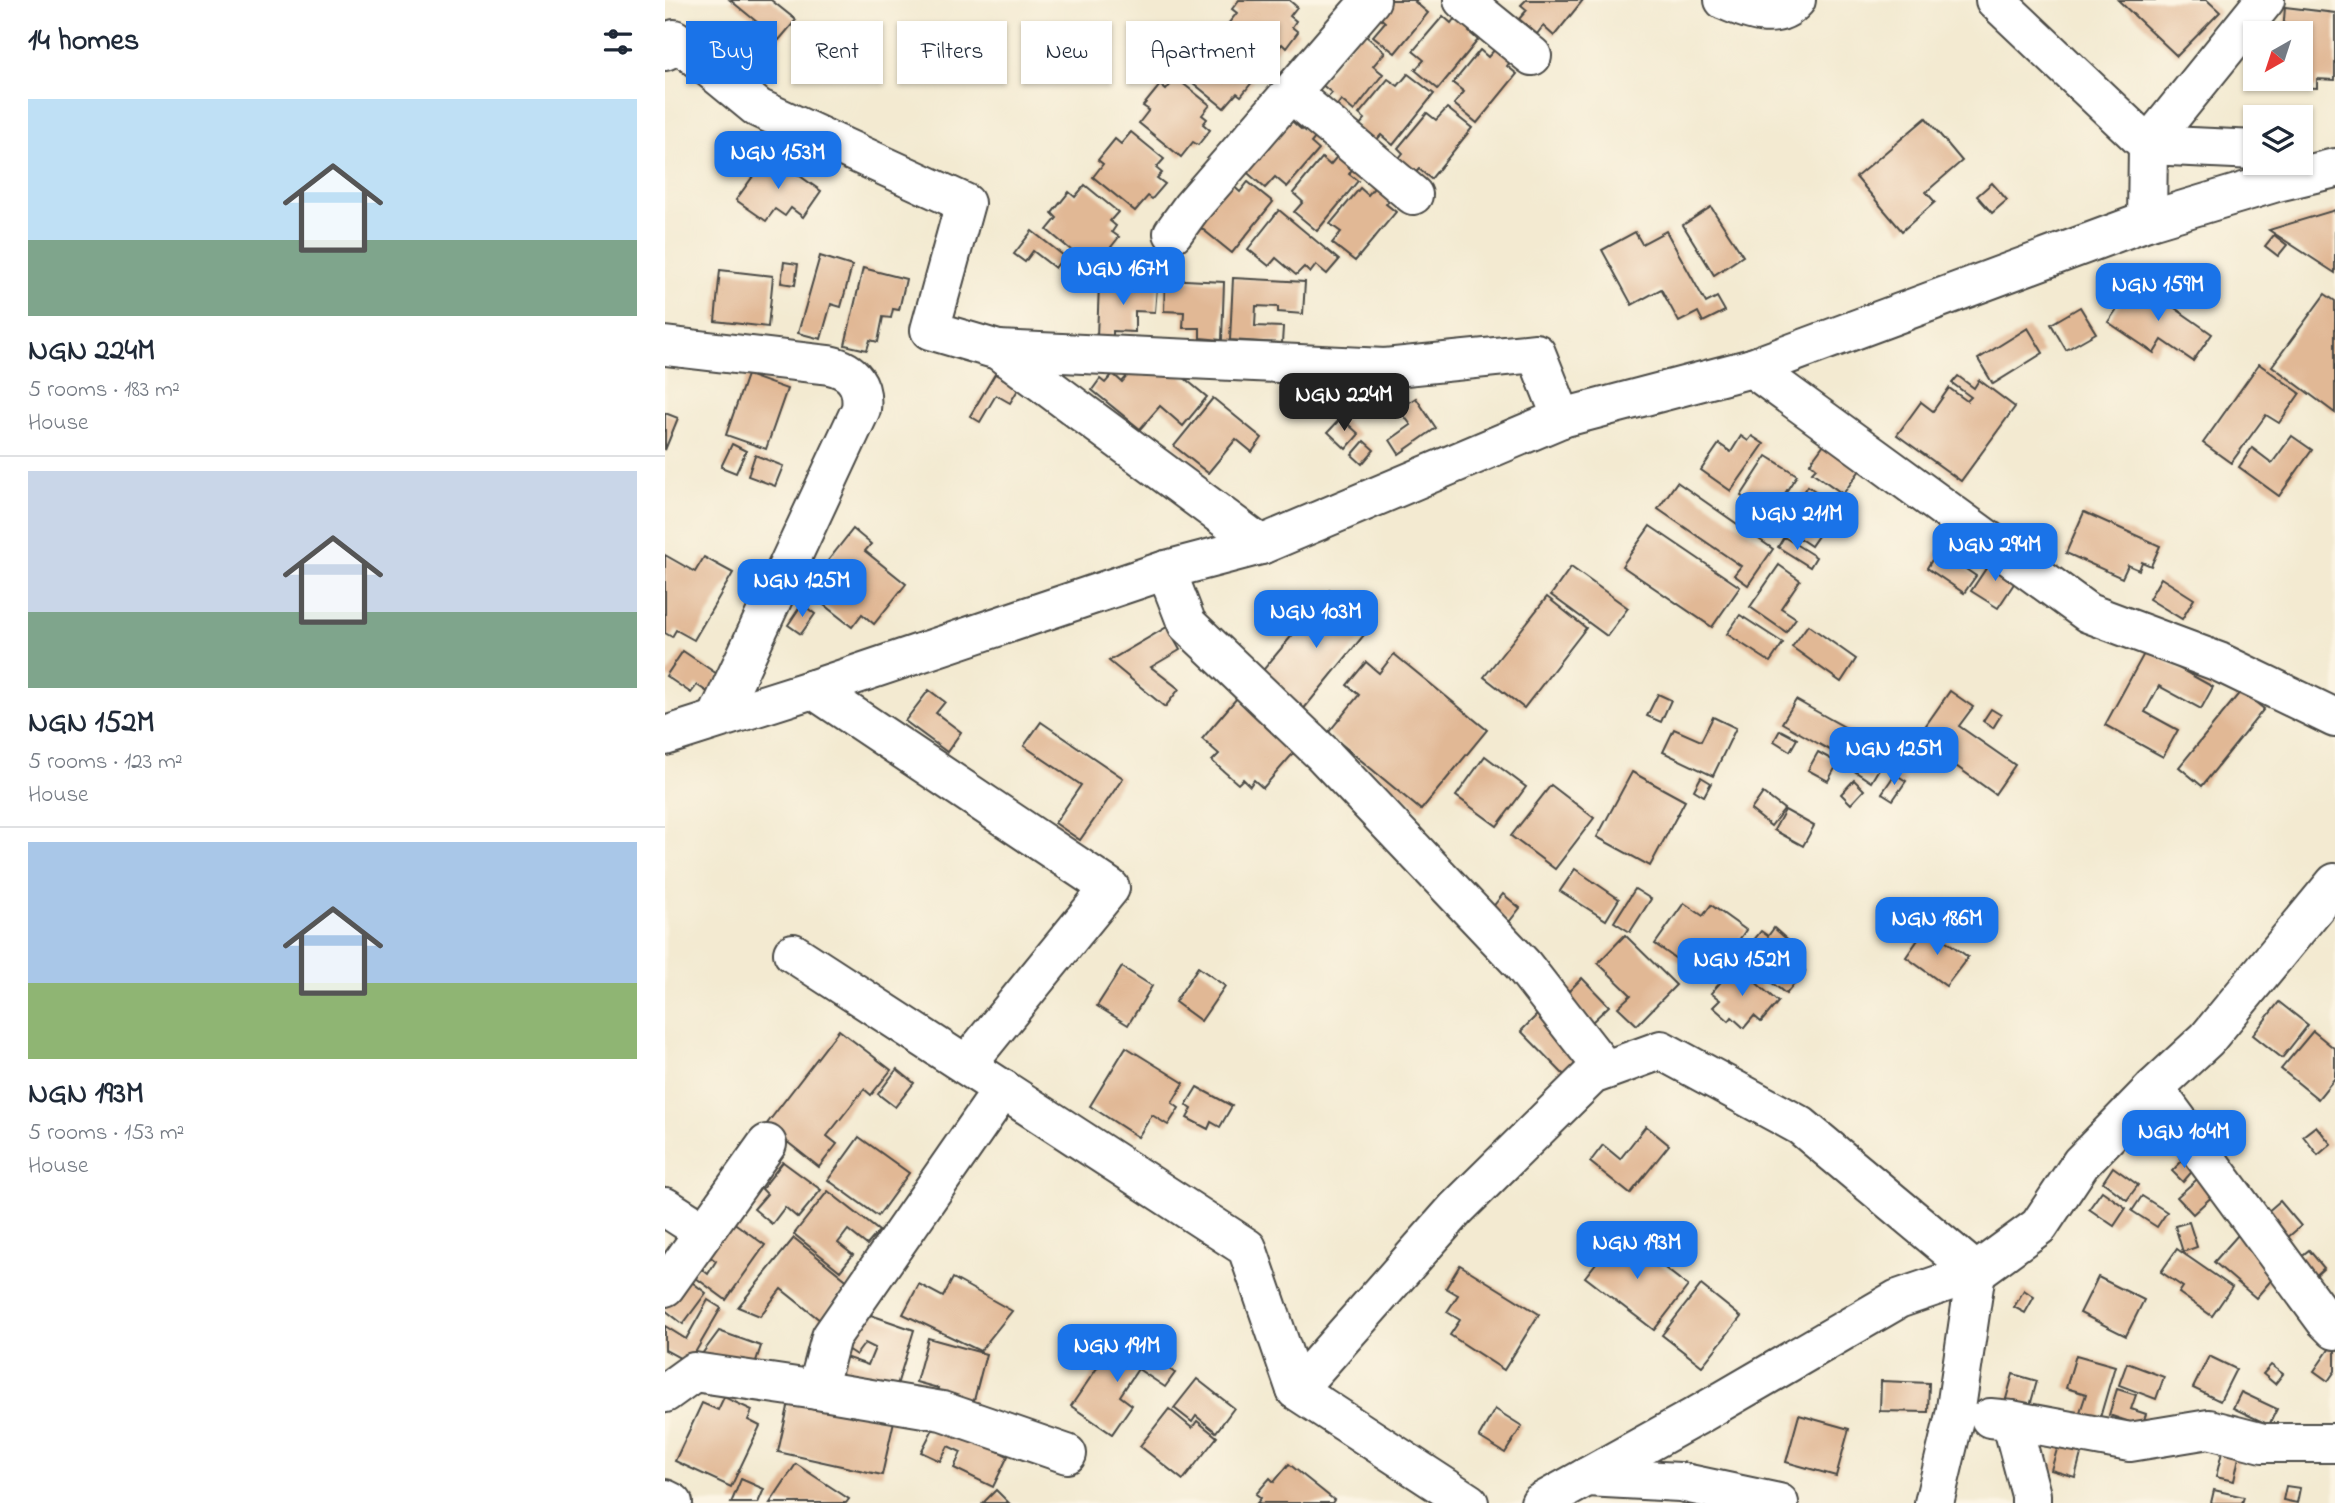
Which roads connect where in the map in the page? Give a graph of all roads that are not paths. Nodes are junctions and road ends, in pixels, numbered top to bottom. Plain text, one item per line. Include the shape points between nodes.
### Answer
1 (1371, 0) edge
2 (1463, 0) edge
3 (1724, 0) edge
4 (1796, 0) edge
5 (1995, 0) edge
6 (2265, 0) edge
7 (665, 51) edge
8 (1532, 56) dead end
9 (1291, 93) junction
10 (2148, 145) junction
11 (2243, 149) edge
12 (2313, 153) edge
13 (2335, 154) edge
14 (2335, 168) edge
15 (1413, 195) dead end
16 (2147, 221) junction
17 (1173, 233) dead end
18 (665, 346) edge
19 (998, 351) junction
20 (1752, 368) junction
21 (1562, 418) junction
22 (1261, 545) junction
23 (1166, 570) junction
24 (813, 689) junction
25 (716, 718) junction
26 (2335, 718) edge
27 (665, 736) edge
28 (2335, 883) edge
29 (793, 953) dead end
30 (965, 1065) junction
31 (1605, 1070) junction
32 (2154, 1088) junction
33 (1003, 1089) junction
34 (767, 1144) dead end
35 (665, 1208) edge
36 (704, 1233) junction
37 (1976, 1272) junction
38 (665, 1287) edge
39 (2335, 1330) edge
40 (675, 1375) edge
41 (817, 1390) junction
42 (1296, 1390) junction
43 (1955, 1415) junction
44 (2011, 1420) junction
45 (2335, 1443) edge
46 (1067, 1454) dead end
47 (1587, 1477) junction
48 (665, 1499) edge
49 (673, 1503) edge
50 (1469, 1503) edge
51 (1540, 1503) edge
52 (1779, 1503) edge
53 (1934, 1503) edge
54 (2031, 1503) edge

1 - 9 street
2 - 8 street
3 - 4 street via 1767,13
5 - 10 street
6 - 10 street
7 - 19 street via 674,39 758,108 965,203 930,330
9 - 15 street
9 - 17 street
10 - 11 street
10 - 16 street
12 - 13 street
14 - 16 street
16 - 20 street
18 - 25 street via 829,365 848,372 861,388 861,409
19 - 21 street via 1385,368 1536,353
19 - 22 street
20 - 21 street
20 - 26 street via 2088,613 2219,662
21 - 22 street
22 - 23 street
23 - 24 street
23 - 31 street via 1187,624 1321,752 1523,965
24 - 25 street
24 - 30 street via 1110,888
25 - 27 street
28 - 32 street via 2207,1039
29 - 30 street
30 - 33 street
31 - 37 street via 1661,1050 1801,1126
31 - 42 street via 1592,1075 1456,1209
32 - 37 street via 2081,1163 2039,1226
32 - 39 street
33 - 41 street via 831,1337
33 - 42 street via 1247,1248
34 - 36 street
35 - 36 street
36 - 38 street
37 - 43 street
37 - 47 street via 1898,1299
40 - 41 street
41 - 46 street via 942,1411
42 - 50 street
43 - 44 street
43 - 53 street
44 - 45 street via 2130,1442 2209,1429 2263,1443
44 - 54 street
47 - 51 street
47 - 52 street via 1679,1482
48 - 49 street

